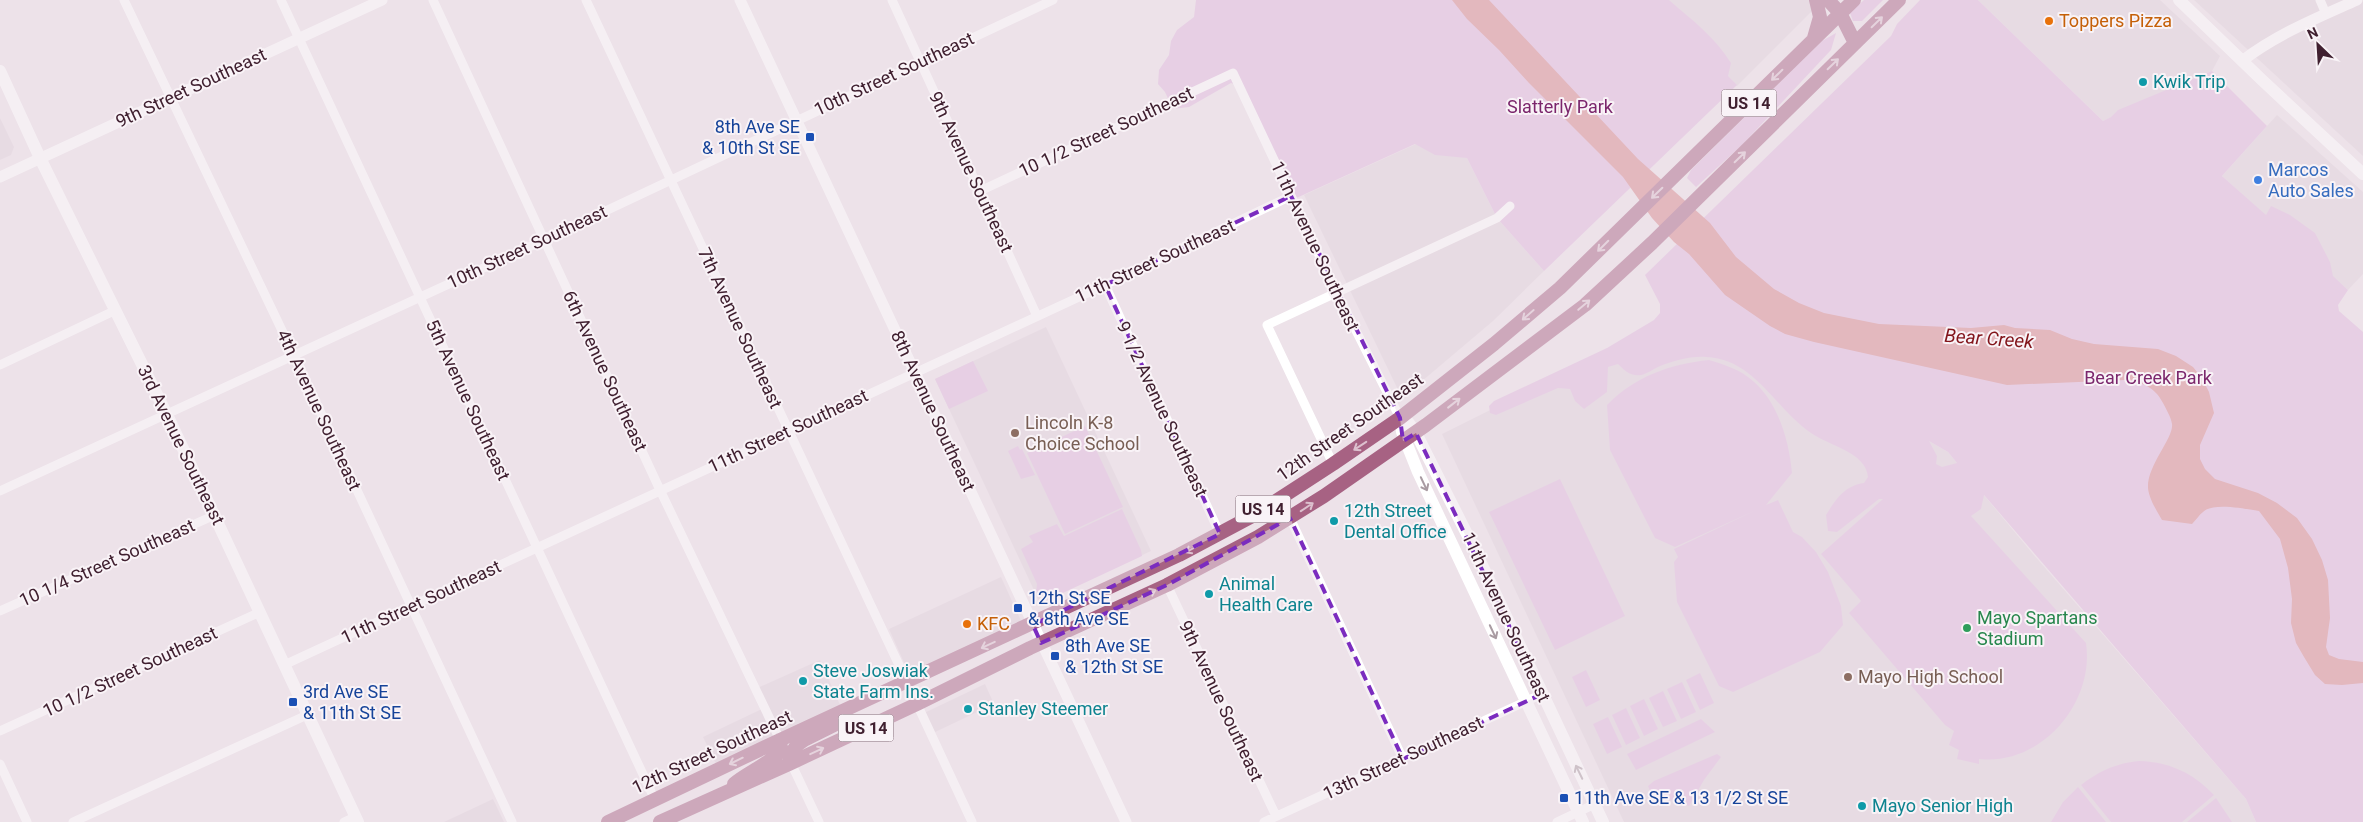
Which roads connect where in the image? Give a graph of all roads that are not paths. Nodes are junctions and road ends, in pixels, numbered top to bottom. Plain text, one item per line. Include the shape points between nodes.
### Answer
1 (124, 0) edge
2 (280, 0) edge
3 (382, 0) edge
4 (433, 0) edge
5 (586, 0) edge
6 (740, 0) edge
7 (892, 0) edge
8 (1053, 0) edge
9 (1816, 0) edge
10 (1828, 0) edge
11 (1854, 0) edge
12 (1899, 0) edge
13 (2180, 0) edge
14 (2320, 0) edge
15 (2357, 0) edge
16 (1840, 13) junction
17 (2326, 14) junction
18 (299, 39) junction
19 (1812, 41) junction
20 (1855, 43) junction
21 (921, 62) junction
22 (2242, 62) junction
23 (0, 71) edge
24 (1233, 72) joint
25 (170, 98) junction
26 (796, 120) junction
27 (40, 158) junction
28 (2363, 174) edge
29 (0, 177) edge
30 (670, 180) junction
31 (980, 191) junction
32 (1291, 196) junction
33 (1510, 206) dead end
34 (544, 240) junction
35 (1105, 285) junction
36 (1337, 293) junction
37 (421, 297) junction
38 (116, 310) junction
39 (1037, 316) junction
40 (294, 356) junction
41 (0, 364) edge
42 (915, 373) junction
43 (167, 414) junction
44 (1400, 418) junction
45 (788, 430) junction
46 (1410, 436) junction
47 (1333, 464) junction
48 (660, 490) junction
49 (0, 492) edge
50 (214, 515) junction
51 (1290, 518) junction
52 (1220, 534) junction
53 (536, 549) junction
54 (1167, 585) junction
55 (412, 606) junction
56 (0, 611) edge
57 (260, 612) junction
58 (1033, 624) junction
59 (1041, 643) junction
60 (284, 665) junction
61 (907, 682) junction
62 (1542, 694) junction
63 (1526, 702) junction
64 (917, 704) junction
65 (849, 708) junction
66 (307, 714) junction
67 (0, 731) edge
68 (780, 740) junction
69 (1403, 759) junction
70 (791, 763) junction
71 (0, 764) edge
72 (723, 794) junction
73 (655, 800) junction
74 (1595, 804) junction
75 (1276, 816) junction
76 (1581, 817) edge
77 (352, 820) edge
78 (663, 821) edge
79 (27, 822) edge
80 (73, 822) edge
81 (512, 822) edge
82 (608, 822) edge
83 (818, 822) edge
84 (972, 822) edge
85 (1126, 822) edge
86 (1264, 822) edge
87 (1557, 822) edge
88 (1604, 822) edge

1 - 25 street, 4th Avenue Southeast
2 - 18 street, 5th Avenue Southeast
3 - 18 street, 9th Street Southeast
4 - 34 street, 6th Avenue Southeast
5 - 30 street, 7th Avenue Southeast
6 - 26 street, 8th Avenue Southeast
7 - 21 street, 9th Avenue Southeast
8 - 21 street, 10th Street Southeast
9 - 19 main road via 1820,17
10 - 16 main road
11 - 16 main road, 12th Street Southeast / US 14
20 -> 12 main road, US 14
13 - 22 main road
14 - 17 street
15 - 17 street
16 - 19 main road, 12th Street Southeast / US 14
16 - 20 main road
17 - 22 street via 2275,38
18 - 25 street, 9th Street Southeast
18 - 37 street, 5th Avenue Southeast
19 -> 44 main road, 12th Street Southeast / US 14 via 1560,288
46 -> 20 main road, US 14 via 1585,305
21 - 26 street, 10th Street Southeast
21 - 31 street, 9th Avenue Southeast
22 - 28 main road
23 - 27 main road, 3rd Avenue Southeast
24 - 31 street, 10 1/2 Street Southeast
24 - 32 street, 11th Avenue Southeast
25 - 27 street, 9th Street Southeast
25 - 40 street, 4th Avenue Southeast
26 - 30 street, 10th Street Southeast
26 - 42 street, 8th Avenue Southeast
27 - 29 street, 9th Street Southeast
27 - 38 main road, 3rd Avenue Southeast
30 - 34 street, 10th Street Southeast
30 - 45 street, 7th Avenue Southeast
31 - 39 street, 9th Avenue Southeast
32 - 35 street, 11th Street Southeast
32 - 36 street, 11th Avenue Southeast
33 - 36 street via 1496,218
34 - 37 street, 10th Street Southeast
34 - 48 street, 6th Avenue Southeast
35 - 39 street, 11th Street Southeast
35 - 52 street, 9 1/2 Avenue Southeast
36 - 44 street, 11th Avenue Southeast
36 - 47 street via 1267,325
37 - 40 street, 10th Street Southeast
37 - 53 street, 5th Avenue Southeast
38 - 41 street
38 - 43 main road, 3rd Avenue Southeast
39 - 42 street, 11th Street Southeast
40 - 43 street, 10th Street Southeast
40 - 55 street, 4th Avenue Southeast
42 - 45 street, 11th Street Southeast
42 - 58 street, 8th Avenue Southeast
43 - 49 street, 10th Street Southeast
43 - 50 main road, 3rd Avenue Southeast
44 - 46 main road, 11th Avenue Southeast via 1408,422
44 -> 47 main road, 12th Street Southeast / US 14
45 - 48 street, 11th Street Southeast
45 - 61 street, 7th Avenue Southeast
51 -> 46 main road, US 14
46 - 62 main road, 11th Avenue Southeast via 1474,548
46 -> 63 main road, 11th Avenue Southeast via 1418,472
47 - 52 main road, 12th Street Southeast / US 14
48 - 53 street, 11th Street Southeast
48 - 68 street, 6th Avenue Southeast
50 - 56 street, 10 1/4 Street Southeast
50 - 57 main road, 3rd Avenue Southeast
51 - 54 main road, US 14
51 - 69 street
52 -> 58 main road, 12th Street Southeast / US 14
53 - 55 street, 11th Street Southeast
53 - 73 street, 5th Avenue Southeast
59 -> 54 main road, US 14
54 - 75 street, 9th Avenue Southeast
55 - 60 street, 11th Street Southeast
55 - 81 street, 4th Avenue Southeast
57 - 60 main road, 3rd Avenue Southeast
57 - 67 street, 10 1/2 Street Southeast
58 - 59 street, 8th Avenue Southeast
58 -> 61 main road, 12th Street Southeast / US 14
59 - 64 main road, US 14
59 - 85 street, 8th Avenue Southeast
60 - 66 main road, 3rd Avenue Southeast
61 - 65 main road, 12th Street Southeast / US 14
62 - 63 street, 13th Street Southeast
74 -> 62 main road, 11th Avenue Southeast
63 - 69 street, 13th Street Southeast
63 - 76 main road, 11th Avenue Southeast
70 -> 64 main road, US 14
64 - 84 street
65 - 68 main road, 12th Street Southeast / US 14
65 - 70 main road via 841,720 797,745 789,756
66 - 77 main road, 3rd Avenue Southeast
66 - 80 street
68 - 72 main road via 781,748 776,757 747,773
68 -> 73 main road, 12th Street Southeast / US 14
69 - 75 street, 13th Street Southeast
70 - 72 main road, US 14
70 - 83 street
71 - 79 street
72 - 78 main road, US 14
73 - 82 main road, 12th Street Southeast / US 14
74 - 76 street
74 - 88 main road, 11th Avenue Southeast
75 - 86 street, 13th Street Southeast
76 - 87 street

